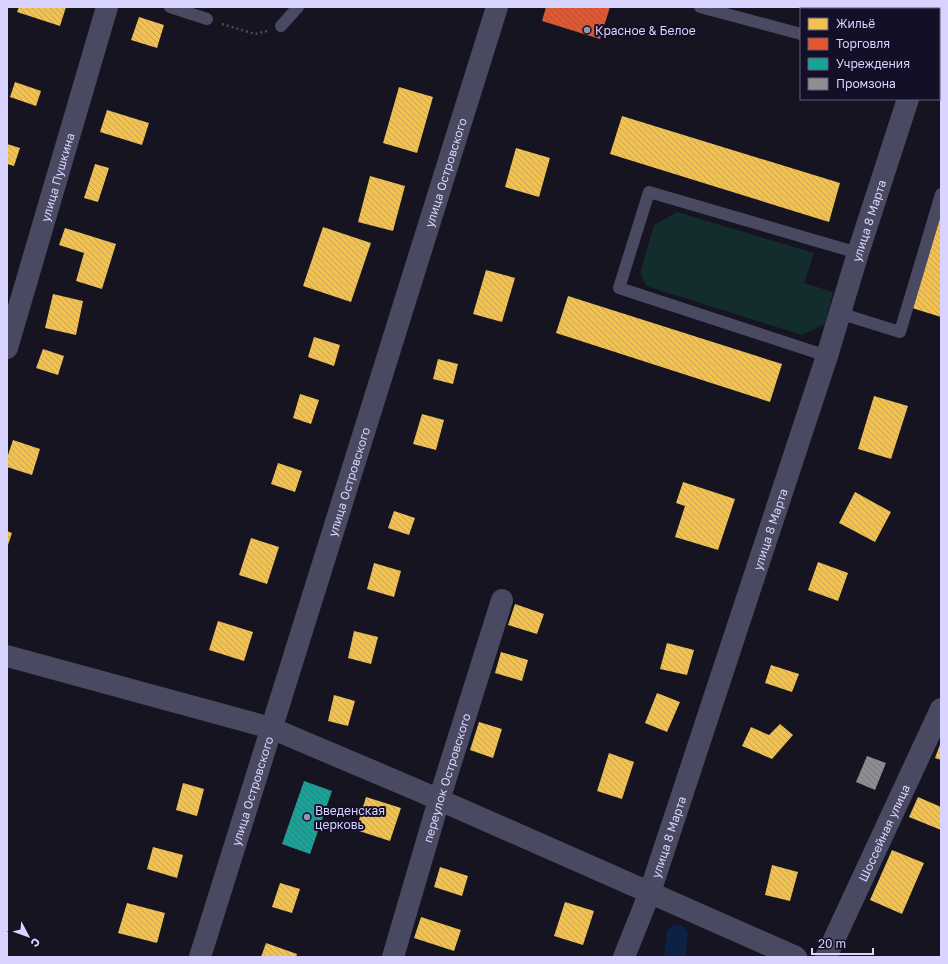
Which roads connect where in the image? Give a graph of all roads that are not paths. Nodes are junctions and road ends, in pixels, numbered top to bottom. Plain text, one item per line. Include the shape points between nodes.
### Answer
1 (107, 7) edge
2 (170, 7) edge
3 (298, 7) edge
4 (498, 7) edge
5 (700, 7) edge
6 (207, 19) road end
7 (281, 26) road end
8 (800, 34) edge
9 (908, 100) edge
10 (941, 194) edge
11 (858, 253) junction
12 (839, 313) junction
13 (7, 348) edge
14 (827, 356) junction
15 (502, 600) dead end
16 (7, 656) edge
17 (941, 709) edge
18 (272, 728) junction
19 (439, 800) junction
20 (650, 892) junction
21 (200, 957) edge
22 (393, 957) edge
23 (624, 957) edge
24 (796, 957) edge
25 (826, 957) edge

1 - 13 street, улица Пушкина
2 - 6 lane
3 - 7 lane
4 - 18 street, улица Островского
5 - 8 lane
9 - 11 street, улица 8 Марта
10 - 12 lane via 900,332
11 - 12 street, улица 8 Марта
11 - 14 lane via 649,192 619,288
12 - 14 street, улица 8 Марта
14 - 20 street, улица 8 Марта
15 - 19 street, переулок Островского
16 - 18 street
17 - 25 street, Шоссейная улица
18 - 19 street
18 - 21 street, улица Островского
19 - 20 street
19 - 22 street, переулок Островского
20 - 23 street, улица 8 Марта
20 - 24 street

